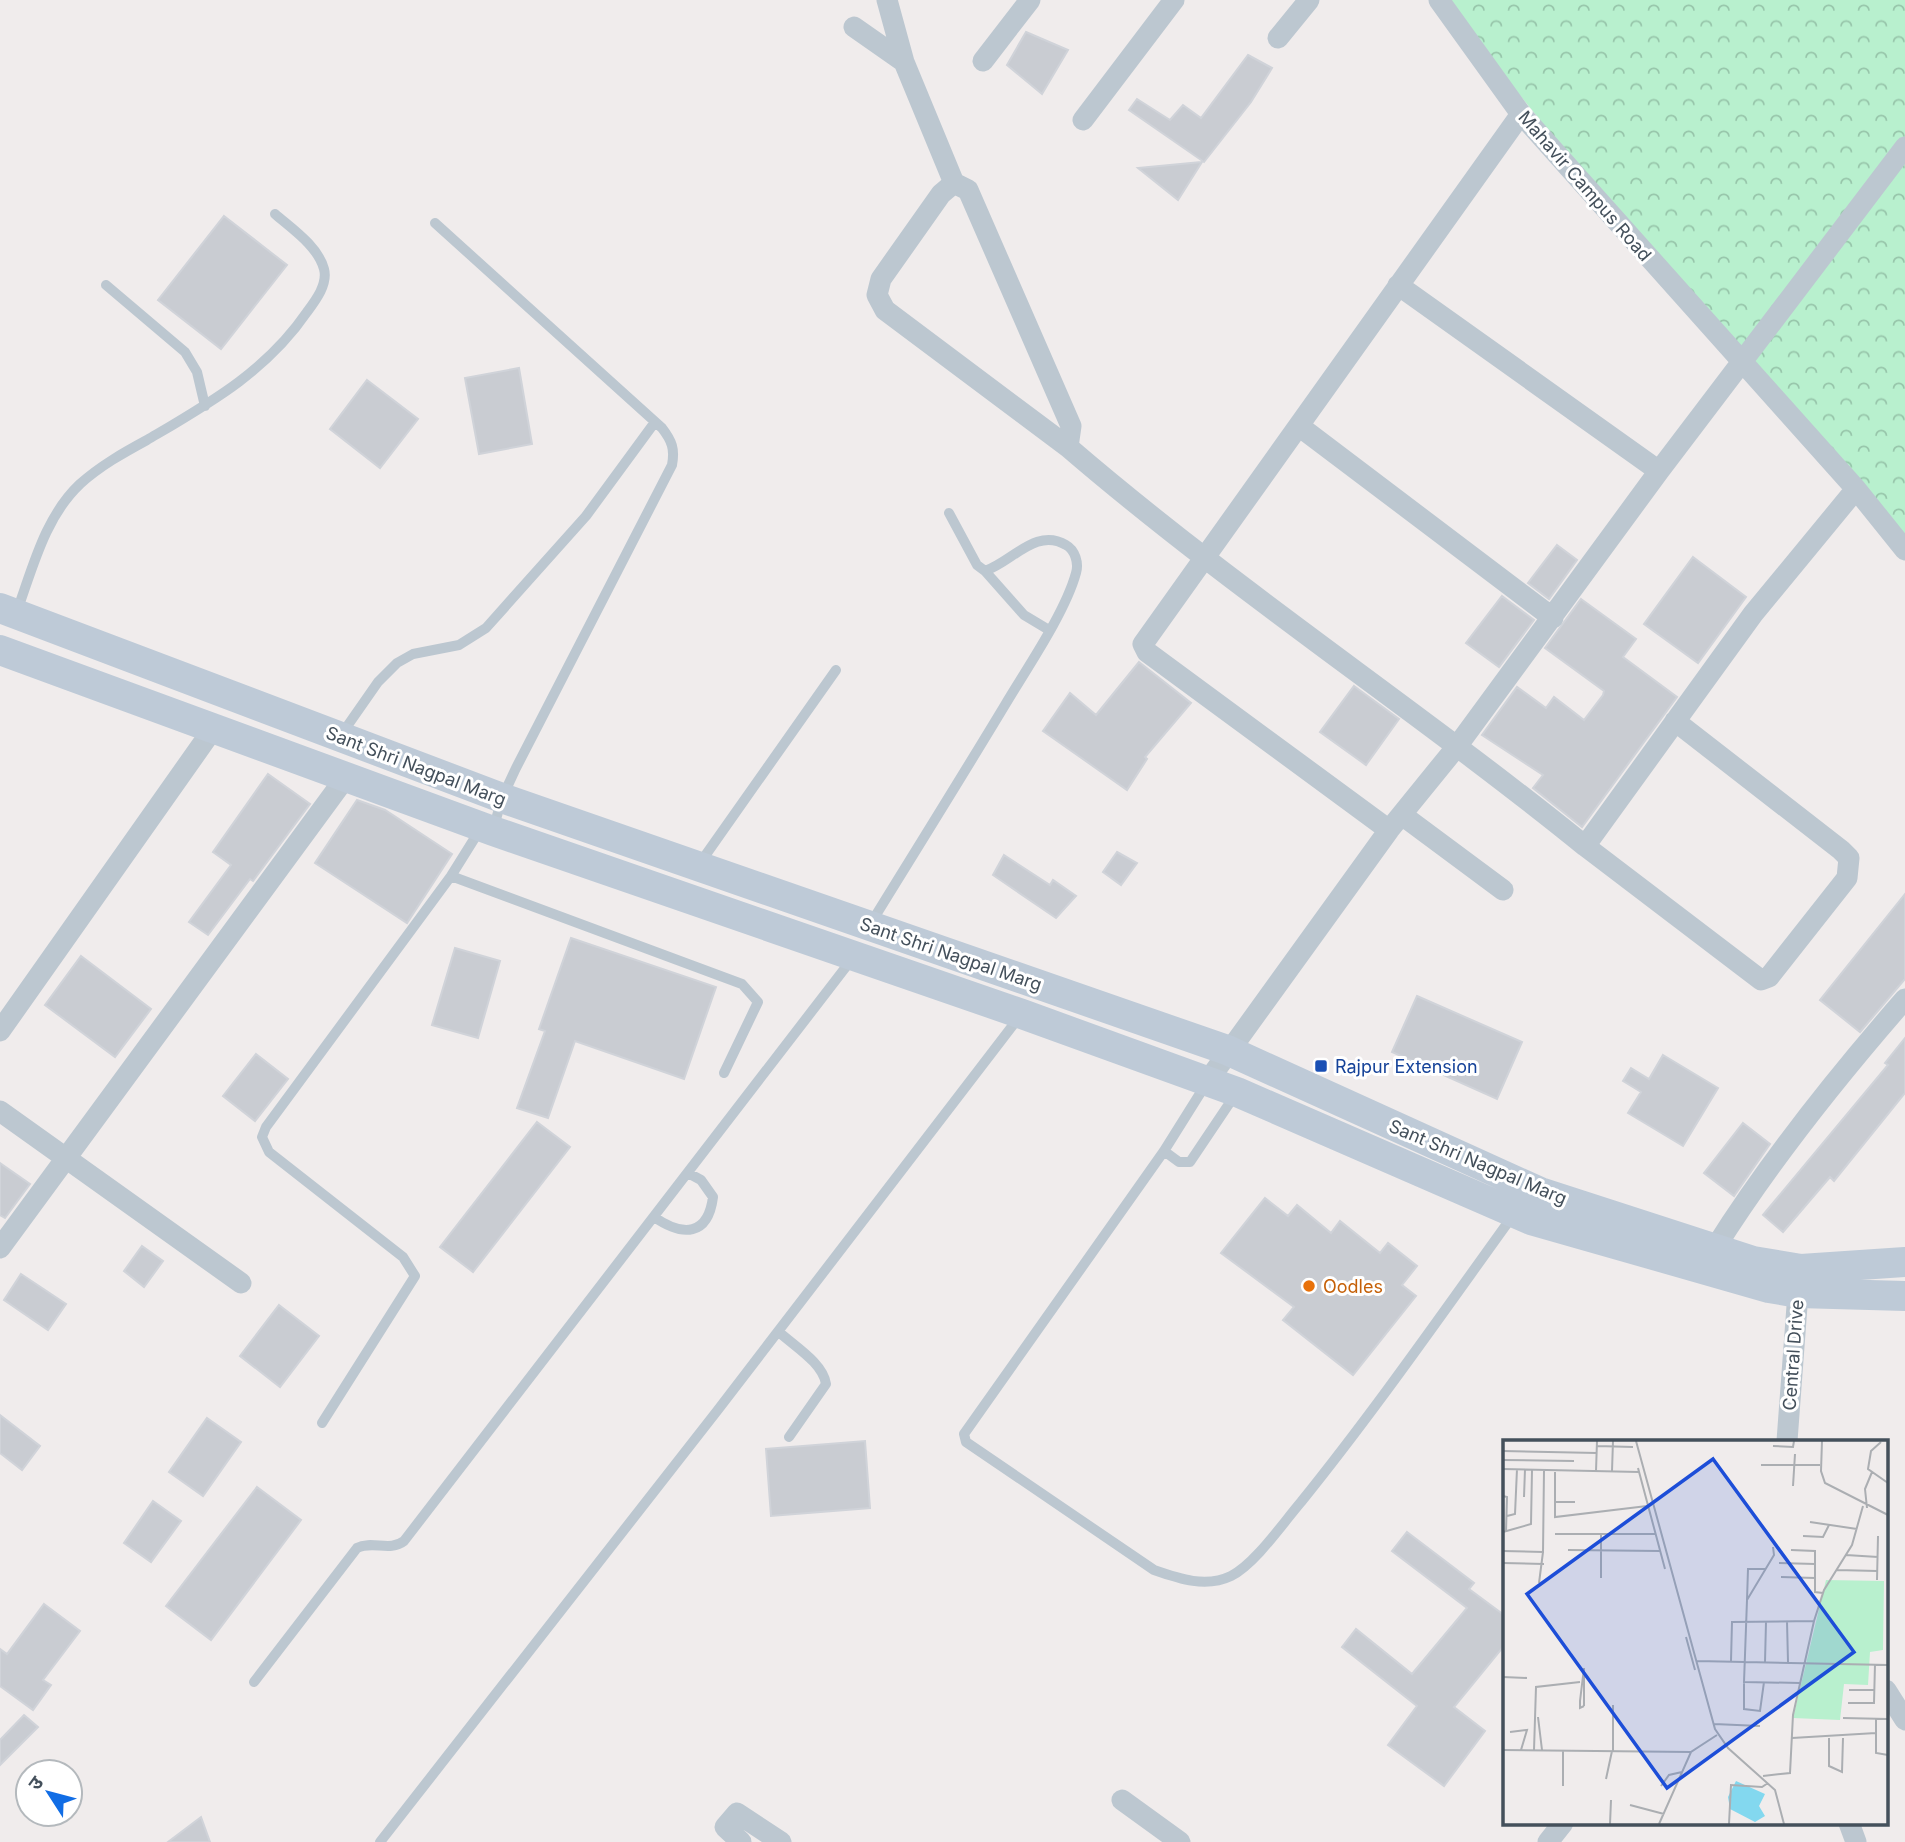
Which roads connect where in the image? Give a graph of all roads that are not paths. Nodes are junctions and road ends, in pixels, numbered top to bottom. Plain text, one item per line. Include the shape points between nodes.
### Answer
1 (887, 0) edge
2 (1030, 0) edge
3 (1174, 0) edge
4 (1308, 0) edge
5 (1438, 0) edge
6 (854, 27) dead end
7 (1278, 38) dead end
8 (983, 61) dead end
9 (904, 62) junction
10 (1521, 114) junction
11 (1083, 120) dead end
12 (1905, 147) edge
13 (954, 183) junction
14 (275, 214) dead end
15 (435, 223) dead end
16 (106, 285) dead end
17 (1398, 285) junction
18 (1743, 363) junction
19 (205, 406) junction
20 (655, 422) junction
21 (1299, 426) junction
22 (1068, 447) junction
23 (1660, 471) junction
24 (1856, 489) junction
25 (949, 513) dead end
26 (1905, 550) edge
27 (1204, 555) junction
28 (985, 570) junction
29 (8, 611) edge
30 (1553, 618) junction
31 (1049, 630) junction
32 (0, 650) edge
33 (836, 670) dead end
34 (1675, 721) junction
35 (213, 729) junction
36 (340, 737) junction
37 (1458, 745) junction
38 (417, 766) junction
39 (346, 777) junction
40 (502, 798) junction
41 (405, 799) junction
42 (1396, 822) junction
43 (488, 829) junction
44 (1585, 846) junction
45 (698, 866) junction
46 (451, 876) junction
47 (1503, 890) dead end
48 (870, 926) junction
49 (853, 956) junction
50 (1905, 999) edge
51 (1022, 1014) junction
52 (0, 1031) edge
53 (1227, 1050) junction
54 (724, 1073) dead end
55 (1207, 1082) junction
56 (1237, 1092) junction
57 (0, 1111) edge
58 (1164, 1151) junction
59 (68, 1157) junction
60 (688, 1172) junction
61 (1515, 1213) junction
62 (654, 1217) junction
63 (0, 1248) edge
64 (1715, 1248) junction
65 (1905, 1262) edge
66 (1799, 1281) junction
67 (241, 1283) dead end
68 (1905, 1296) edge
69 (779, 1332) junction
70 (322, 1423) dead end
71 (789, 1437) dead end
72 (1787, 1440) edge
73 (254, 1682) dead end
74 (1888, 1693) edge
75 (1905, 1720) edge
76 (1122, 1800) dead end
77 (1561, 1825) edge
78 (1850, 1825) edge
79 (380, 1842) edge
80 (741, 1842) edge
81 (781, 1842) edge
82 (1180, 1842) edge
83 (1548, 1842) edge
84 (1856, 1842) edge

1 - 9 street
2 - 8 street
3 - 11 street
4 - 7 street
5 - 10 street, Mahavir Campus Road
6 - 9 street
9 - 13 street
10 - 17 street
10 - 18 street, Mahavir Campus Road
12 - 18 street
13 - 22 street via 968,190 1019,304 1070,426
13 - 22 street via 941,194 881,279 877,295 885,310
14 - 19 lane via 318,258 324,281 304,317 271,357
15 - 20 lane
16 - 19 lane via 185,352 197,372
17 - 21 street
17 - 23 street
18 - 23 street
18 - 24 street, Mahavir Campus Road
19 - 29 lane via 99,468 78,486 44,536
20 - 36 lane via 586,516 486,628 459,645 412,654 397,663
20 - 40 lane via 671,439 671,465
21 - 27 street
21 - 30 street
22 - 27 street
23 - 30 street
24 - 26 street, Mahavir Campus Road
24 - 34 street via 1753,614
25 - 28 lane via 977,565
27 - 37 street
27 - 42 street via 1143,648
28 - 31 lane via 1024,615
28 - 31 lane via 1002,565 1034,541 1052,540 1068,546 1077,559 1076,573
29 - 36 main road, Sant Shri Nagpal Marg
30 - 37 street
31 - 48 lane
32 - 35 main road, Sant Shri Nagpal Marg
33 - 45 lane
34 - 44 street
34 - 44 street via 1841,850 1849,858 1847,878 1769,977 1761,980
35 - 39 main road, Sant Shri Nagpal Marg
35 - 52 street
36 - 38 main road, Sant Shri Nagpal Marg
37 - 42 street
37 - 44 street
38 - 40 main road, Sant Shri Nagpal Marg
38 - 41 main road via 427,779 426,786 415,797
39 - 41 main road, Sant Shri Nagpal Marg
39 - 59 street
40 - 43 lane
40 - 45 main road, Sant Shri Nagpal Marg
41 - 43 main road, Sant Shri Nagpal Marg
42 - 47 street
42 - 53 street
43 - 46 lane
43 - 49 main road, Sant Shri Nagpal Marg
45 - 48 main road, Sant Shri Nagpal Marg
46 - 54 lane via 742,984 758,1002
46 - 70 lane via 262,1137 269,1152 403,1257 415,1276
48 - 53 main road, Sant Shri Nagpal Marg
49 - 51 main road, Sant Shri Nagpal Marg
49 - 60 lane
50 - 64 street via 1828,1088
51 - 55 main road, Sant Shri Nagpal Marg
51 - 69 lane
53 - 55 street
53 - 64 main road, Sant Shri Nagpal Marg via 1540,1192
55 - 56 main road, Sant Shri Nagpal Marg
55 - 58 lane
56 - 58 lane via 1190,1162 1179,1162
56 - 61 main road, Sant Shri Nagpal Marg
57 - 59 street
58 - 61 lane via 964,1434 966,1442 1154,1570 1180,1579 1213,1583 1234,1574 1270,1539 1355,1435
59 - 63 street
59 - 67 street
60 - 62 lane
60 - 62 lane via 701,1180 713,1197 710,1214 699,1226 684,1231
61 - 66 main road, Sant Shri Nagpal Marg via 1689,1266
62 - 73 lane via 404,1541 357,1548
64 - 66 main road, Sant Shri Nagpal Marg
65 - 66 main road, Sant Shri Nagpal Marg
66 - 68 main road, Sant Shri Nagpal Marg
66 - 72 street, Central Drive
69 - 71 lane via 816,1365 826,1384
69 - 79 lane
74 - 75 street
76 - 82 street
77 - 83 street
78 - 84 street
80 - 81 street via 725,1827 737,1813

